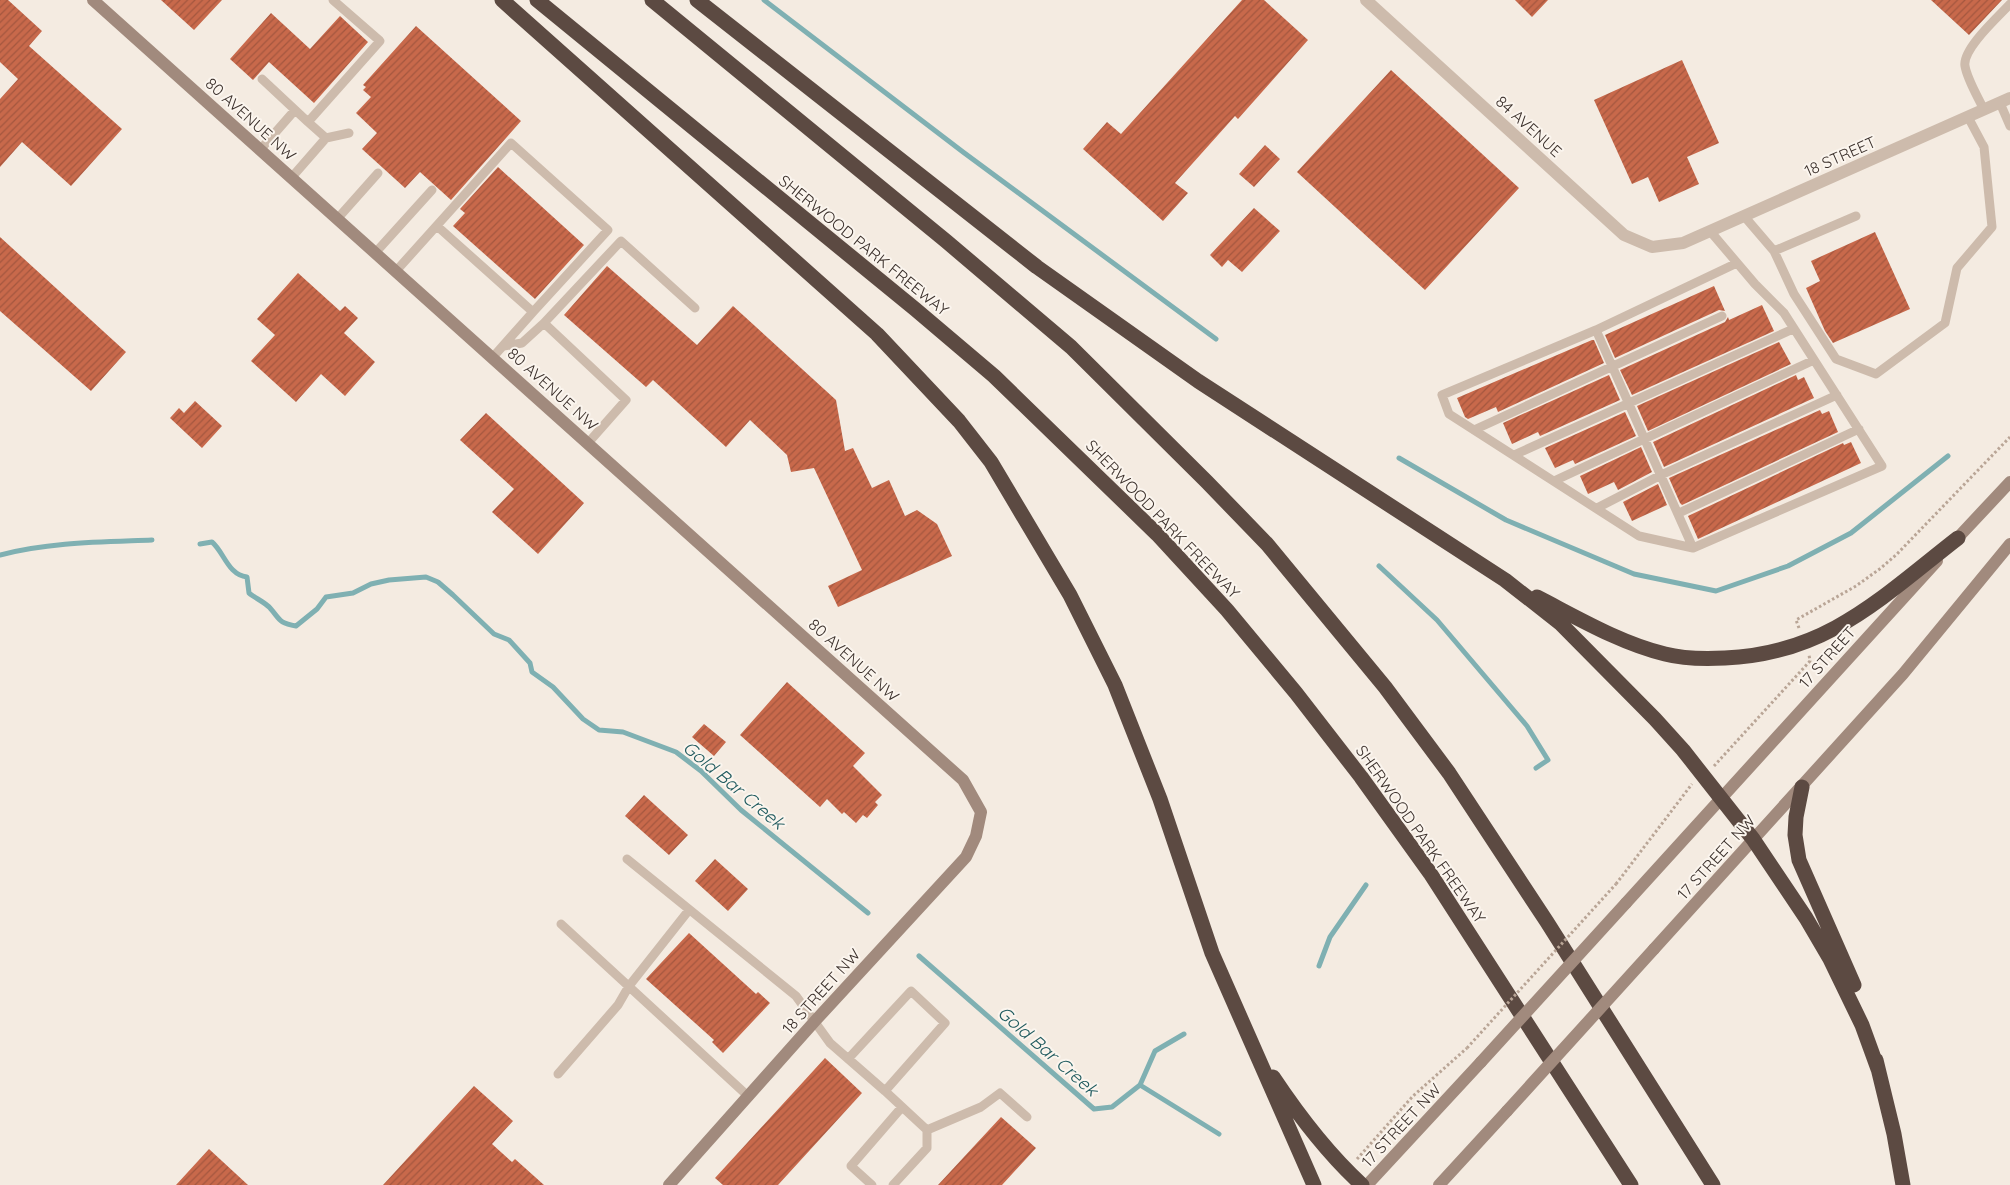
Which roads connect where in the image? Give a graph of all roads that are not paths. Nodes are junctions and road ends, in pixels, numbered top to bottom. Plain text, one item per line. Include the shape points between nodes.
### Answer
1 (93, 0) edge
2 (334, 0) edge
3 (502, 0) edge
4 (537, 0) edge
5 (652, 0) edge
6 (697, 0) edge
7 (1366, 0) edge
8 (2010, 4) edge
9 (262, 79) dead end
10 (2005, 100) edge
11 (295, 110) junction
12 (1984, 110) junction
13 (1968, 117) junction
14 (308, 122) junction
15 (2010, 126) edge
16 (349, 133) dead end
17 (326, 138) junction
18 (260, 150) junction
19 (378, 173) dead end
20 (292, 177) junction
21 (432, 190) dead end
22 (1744, 216) junction
23 (1856, 216) dead end
24 (338, 218) junction
25 (437, 226) junction
26 (1710, 231) junction
27 (1683, 243) joint
28 (1774, 251) junction
29 (376, 252) junction
30 (1737, 262) junction
31 (396, 271) junction
32 (694, 308) dead end
33 (533, 312) junction
34 (1722, 316) dead end
35 (544, 323) junction
36 (1794, 329) junction
37 (1596, 330) junction
38 (504, 346) junction
39 (493, 357) junction
40 (1814, 360) junction
41 (1612, 367) junction
42 (1836, 395) junction
43 (1629, 404) junction
44 (1859, 429) junction
45 (1474, 430) junction
46 (1644, 438) junction
47 (588, 443) junction
48 (1514, 456) junction
49 (1660, 475) junction
50 (1554, 480) junction
51 (2010, 482) edge
52 (1596, 508) junction
53 (1679, 513) junction
54 (1958, 538) junction
55 (2010, 544) edge
56 (1693, 548) junction
57 (1505, 580) junction
58 (1802, 787) junction
59 (1721, 798) junction
60 (981, 812) joint
61 (1753, 839) junction
62 (627, 859) dead end
63 (689, 910) junction
64 (561, 924) dead end
65 (628, 986) junction
66 (815, 1021) junction
67 (1256, 1052) junction
68 (848, 1059) junction
69 (1878, 1069) junction
70 (558, 1074) dead end
71 (885, 1091) junction
72 (749, 1097) junction
73 (902, 1107) junction
74 (1027, 1117) dead end
75 (927, 1130) junction
76 (669, 1185) edge
77 (872, 1185) edge
78 (893, 1185) edge
79 (1314, 1185) edge
80 (1362, 1185) edge
81 (1367, 1185) edge
82 (1439, 1185) edge
83 (1631, 1185) edge
84 (1713, 1185) edge
85 (1903, 1185) edge

1 - 18 main road, 80 AVENUE NW
2 - 14 lane via 380,41
3 - 67 highway via 877,334 959,421 991,462 1070,595 1115,685 1160,799 1212,953
4 - 83 highway, SHERWOOD PARK FREEWAY via 908,302 994,376 1163,541 1227,610 1361,777 1430,873
5 - 84 highway via 1071,347 1266,544 1385,687 1449,773
6 - 57 highway via 1075,295 1198,381
7 - 27 street, 84 AVENUE via 1624,235 1652,247
8 - 12 lane via 1976,40 1965,58 1965,66
9 - 11 lane
10 - 12 street, 18 STREET
10 - 15 lane
11 - 14 lane
11 - 18 lane
12 - 13 street, 18 STREET
13 - 22 street, 18 STREET
13 - 28 lane via 1984,147 1992,227 1957,268 1946,323 1876,374 1836,360 1794,294
14 - 17 lane
16 - 17 lane
17 - 20 lane
18 - 20 main road, 80 AVENUE NW
19 - 24 lane
20 - 24 main road, 80 AVENUE NW
21 - 29 lane
22 - 26 street, 18 STREET
22 - 28 lane
23 - 28 lane
24 - 29 main road, 80 AVENUE NW
25 - 31 lane
25 - 33 lane
25 - 33 lane via 511,143 608,230
26 - 27 street, 18 STREET
26 - 30 lane
29 - 31 main road, 80 AVENUE NW
30 - 36 lane
30 - 37 lane
31 - 39 main road, 80 AVENUE NW
32 - 35 lane via 621,242
33 - 38 lane
34 - 41 lane
35 - 38 lane via 522,343
35 - 47 lane via 626,400
36 - 40 lane
36 - 43 lane
37 - 41 lane
37 - 45 lane via 1442,395 1449,414
38 - 39 lane
39 - 47 main road, 80 AVENUE NW
40 - 42 lane
40 - 46 lane
41 - 43 lane
41 - 45 lane
42 - 44 lane
42 - 49 lane
43 - 46 lane
43 - 48 lane
44 - 53 lane
44 - 56 lane via 1882,466
45 - 48 lane
46 - 49 lane
46 - 50 lane
47 - 60 main road, 80 AVENUE NW via 963,780
48 - 50 lane
49 - 52 lane
49 - 53 lane
50 - 52 lane
51 - 54 main road
52 - 56 lane via 1639,536
53 - 56 lane
54 - 57 highway via 1857,617 1805,643 1777,652 1738,658 1699,659 1665,654 1629,642
54 - 59 main road, 17 STREET
55 - 58 main road, 17 STREET NW via 1903,674
57 - 59 highway via 1560,623 1625,687 1683,750
58 - 61 main road, 17 STREET NW
58 - 69 highway via 1795,835 1799,860 1865,1011
59 - 61 highway
59 - 81 main road, 17 STREET NW, bridge
60 - 66 main road, 18 STREET NW via 976,836 966,857
61 - 69 highway via 1830,959 1862,1025
61 - 82 main road, 17 STREET NW, bridge
62 - 63 lane
63 - 65 lane
63 - 66 lane via 796,996
64 - 65 lane
65 - 70 lane via 618,1005
65 - 72 lane
66 - 68 lane via 830,1043
66 - 72 main road, 18 STREET NW
67 - 79 highway
67 - 80 highway via 1305,1123
68 - 71 lane
68 - 71 lane via 911,991 945,1023
69 - 85 highway
71 - 73 lane
72 - 76 main road, 18 STREET NW
73 - 75 lane
73 - 77 lane via 850,1166
74 - 75 lane via 1000,1093 981,1107
75 - 78 lane via 927,1148

